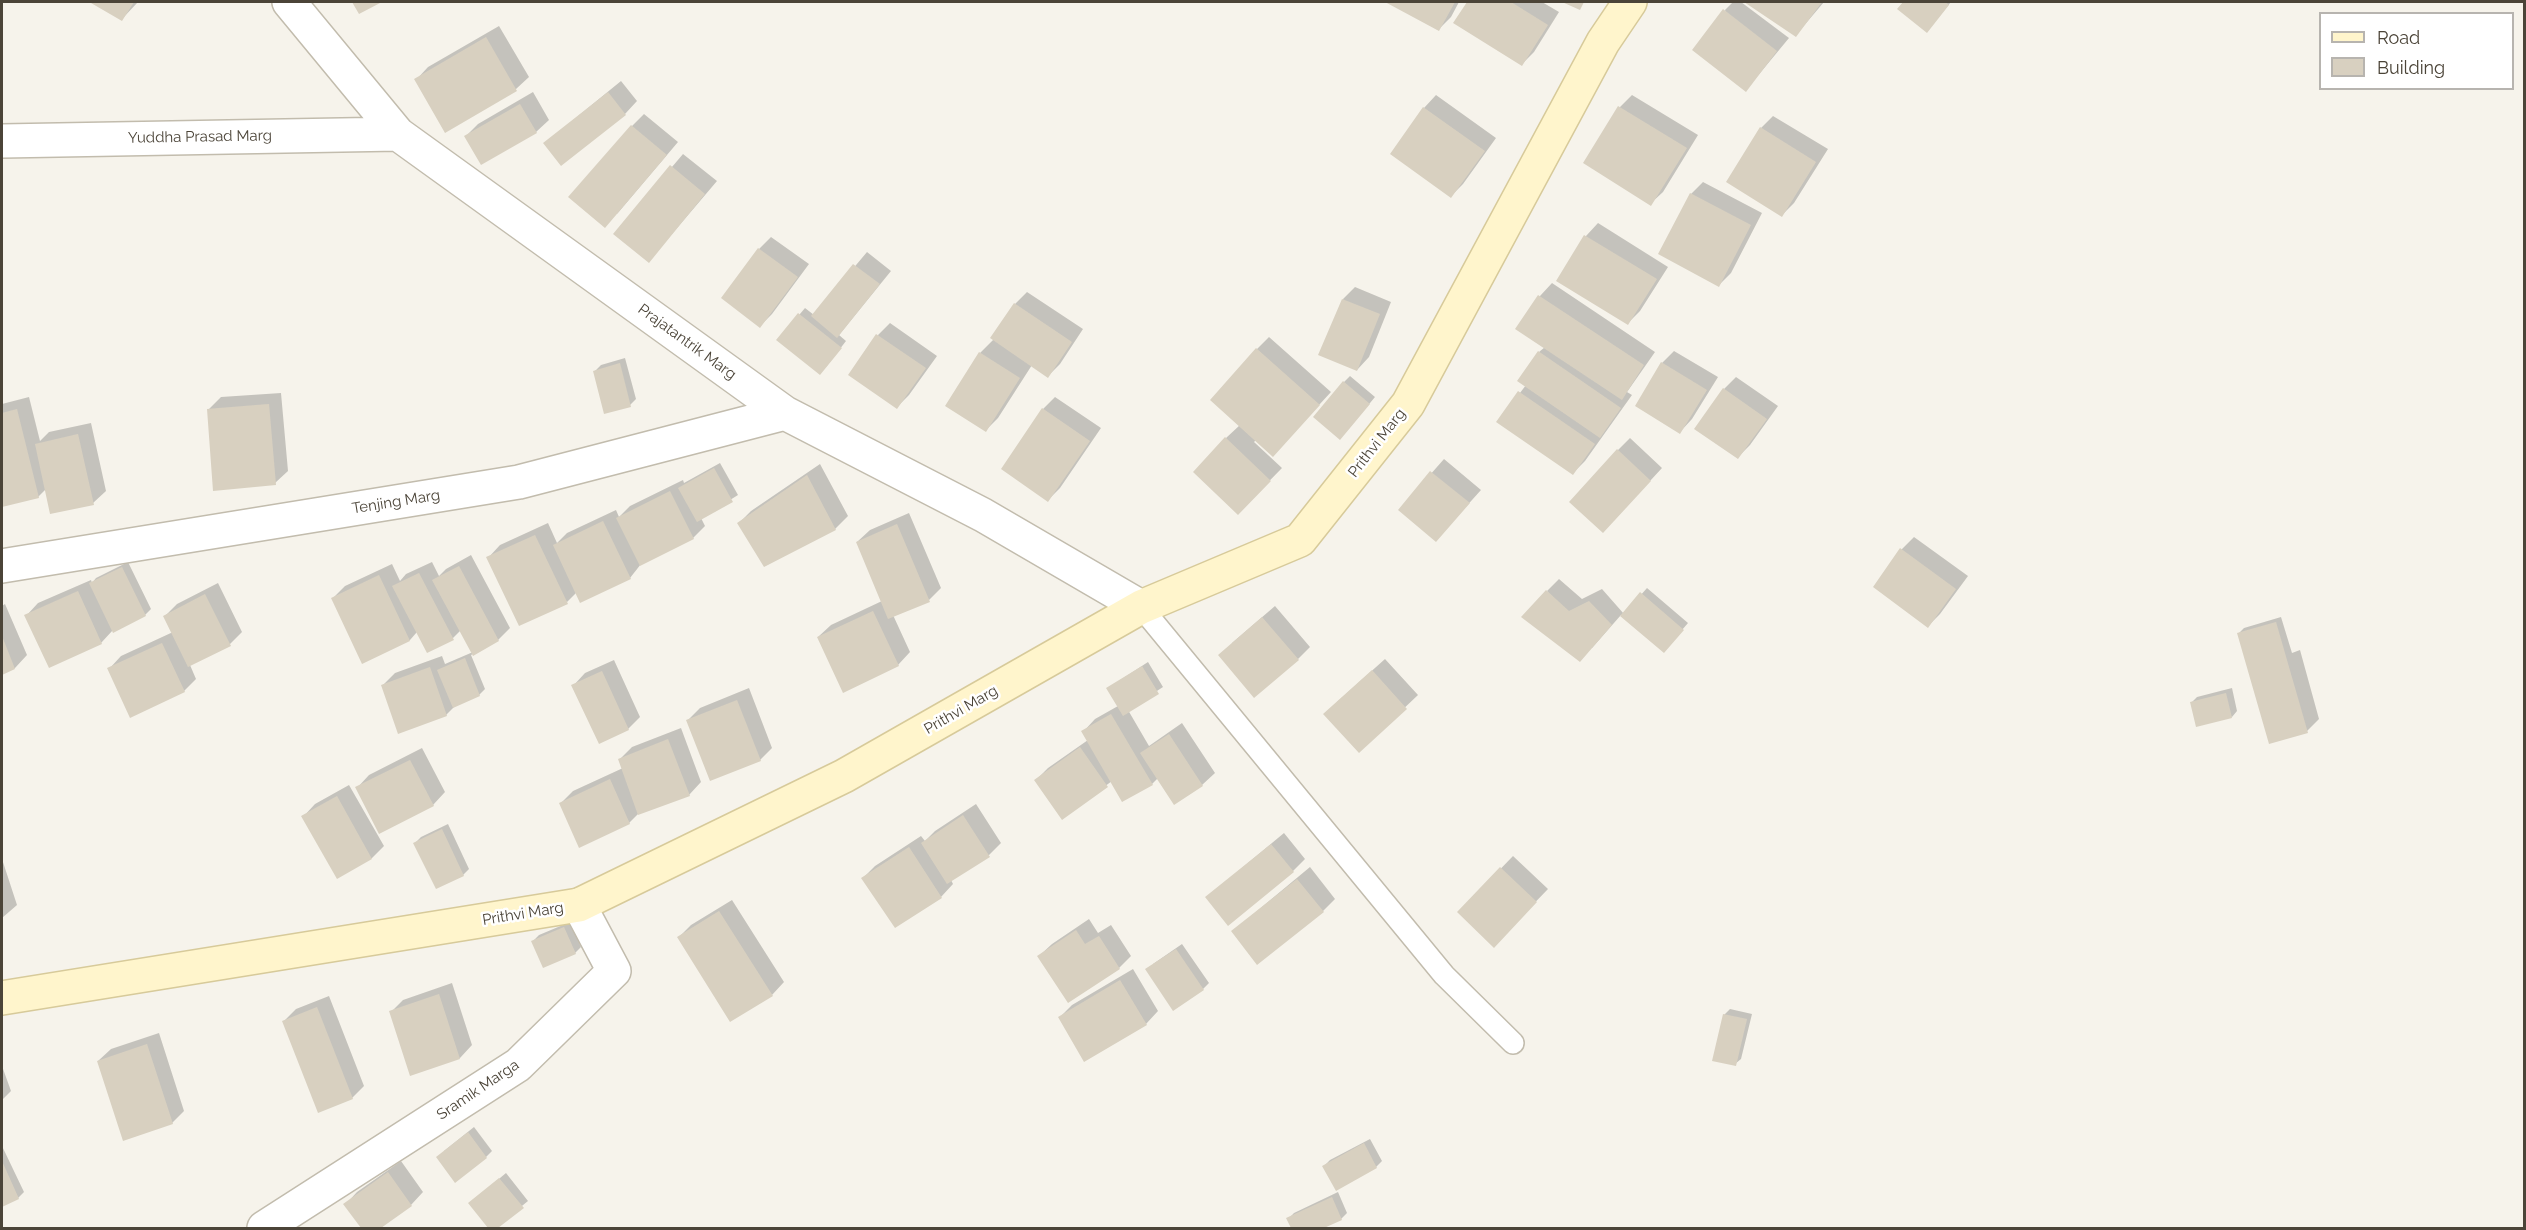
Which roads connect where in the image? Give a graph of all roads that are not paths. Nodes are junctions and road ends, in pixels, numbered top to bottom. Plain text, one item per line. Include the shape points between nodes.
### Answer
1 (289, 2) edge
2 (1630, 2) edge
3 (398, 134) junction
4 (2, 141) edge
5 (785, 413) junction
6 (2, 566) edge
7 (1141, 607) junction
8 (579, 905) junction
9 (2, 998) edge
10 (1513, 1043) dead end
11 (264, 1228) edge

1 - 3 street, Prajatantrik Marg
2 - 7 street, Prithvi Marg via 1603,42 1408,404 1300,540
3 - 4 street, Yuddha Prasad Marg
3 - 5 street, Prajatantrik Marg
5 - 6 street, Tenjing Marg via 519,482
5 - 7 street, Prajatantrik Marg via 983,515
7 - 8 street, Prithvi Marg via 844,776
7 - 10 lane via 1444,975
8 - 9 street, Prithvi Marg
8 - 11 street, Sramik Marga via 614,971 518,1065

